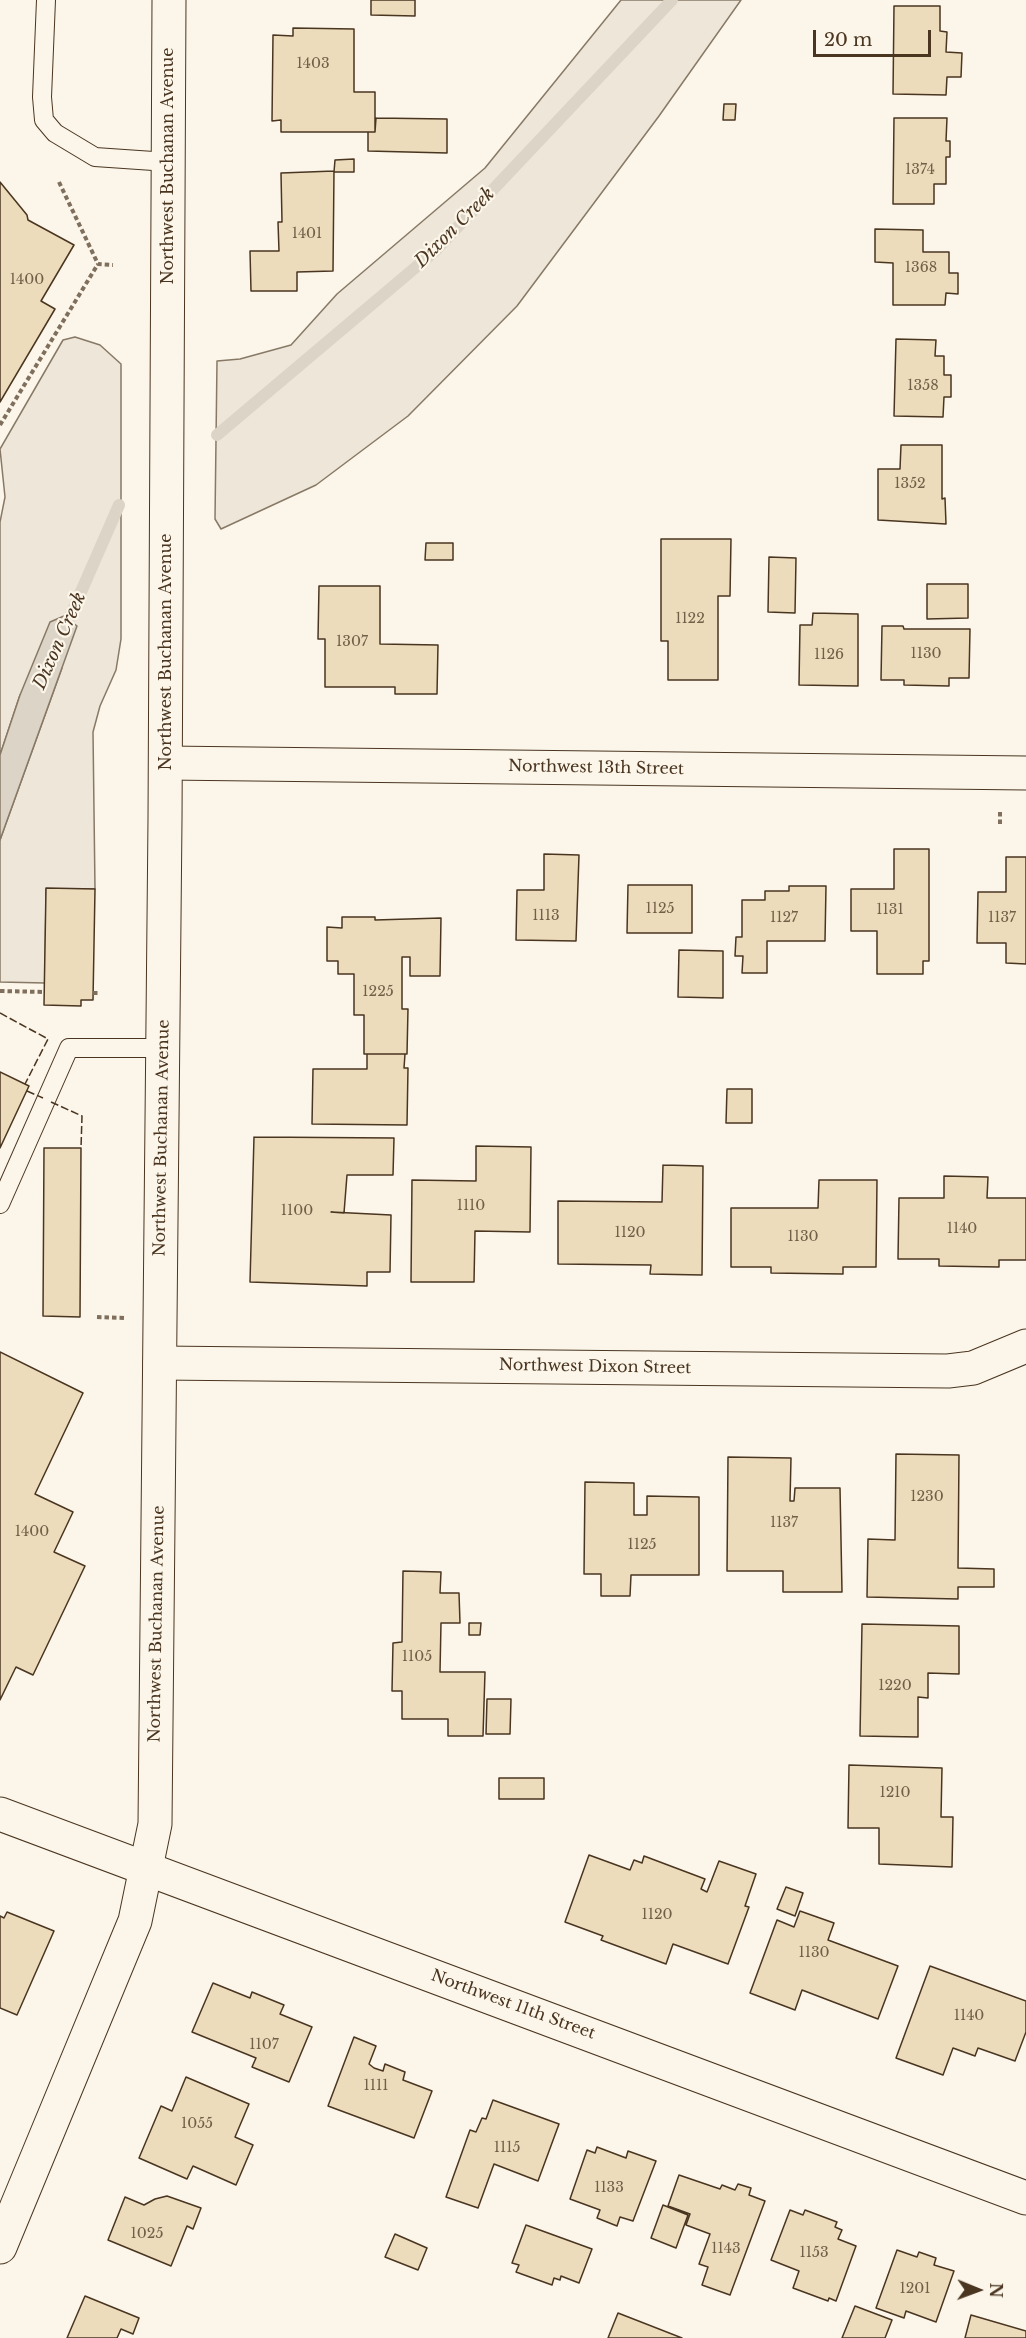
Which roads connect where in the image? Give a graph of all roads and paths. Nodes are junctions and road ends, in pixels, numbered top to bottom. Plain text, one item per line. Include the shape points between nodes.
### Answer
1 (46, 0) edge
2 (169, 0) edge
3 (168, 162) junction
4 (59, 182) dead end
5 (98, 264) junction
6 (113, 265) dead end
7 (0, 425) edge
8 (165, 763) junction
9 (1026, 773) edge
10 (0, 992) edge
11 (45, 992) dead end
12 (162, 1048) junction
13 (0, 1204) edge
14 (1026, 1346) edge
15 (160, 1363) junction
16 (0, 1814) edge
17 (146, 1868) junction
18 (1026, 2198) edge
19 (0, 2247) edge

1 - 3 lane via 44,120 55,133 95,157
2 - 3 street, Northwest Buchanan Avenue
3 - 8 street, Northwest Buchanan Avenue
4 - 5 path
5 - 6 path
5 - 7 path
8 - 9 street, Northwest 13th Street
8 - 12 street, Northwest Buchanan Avenue
10 - 11 path
12 - 13 lane via 69,1048
12 - 15 street, Northwest Buchanan Avenue
14 - 15 street, Northwest Dixon Street via 973,1368 948,1371
15 - 17 street, Northwest Buchanan Avenue via 155,1824
16 - 17 street, Northwest 11th Street
17 - 18 street, Northwest 11th Street
17 - 19 street, Northwest Buchanan Avenue via 135,1921

